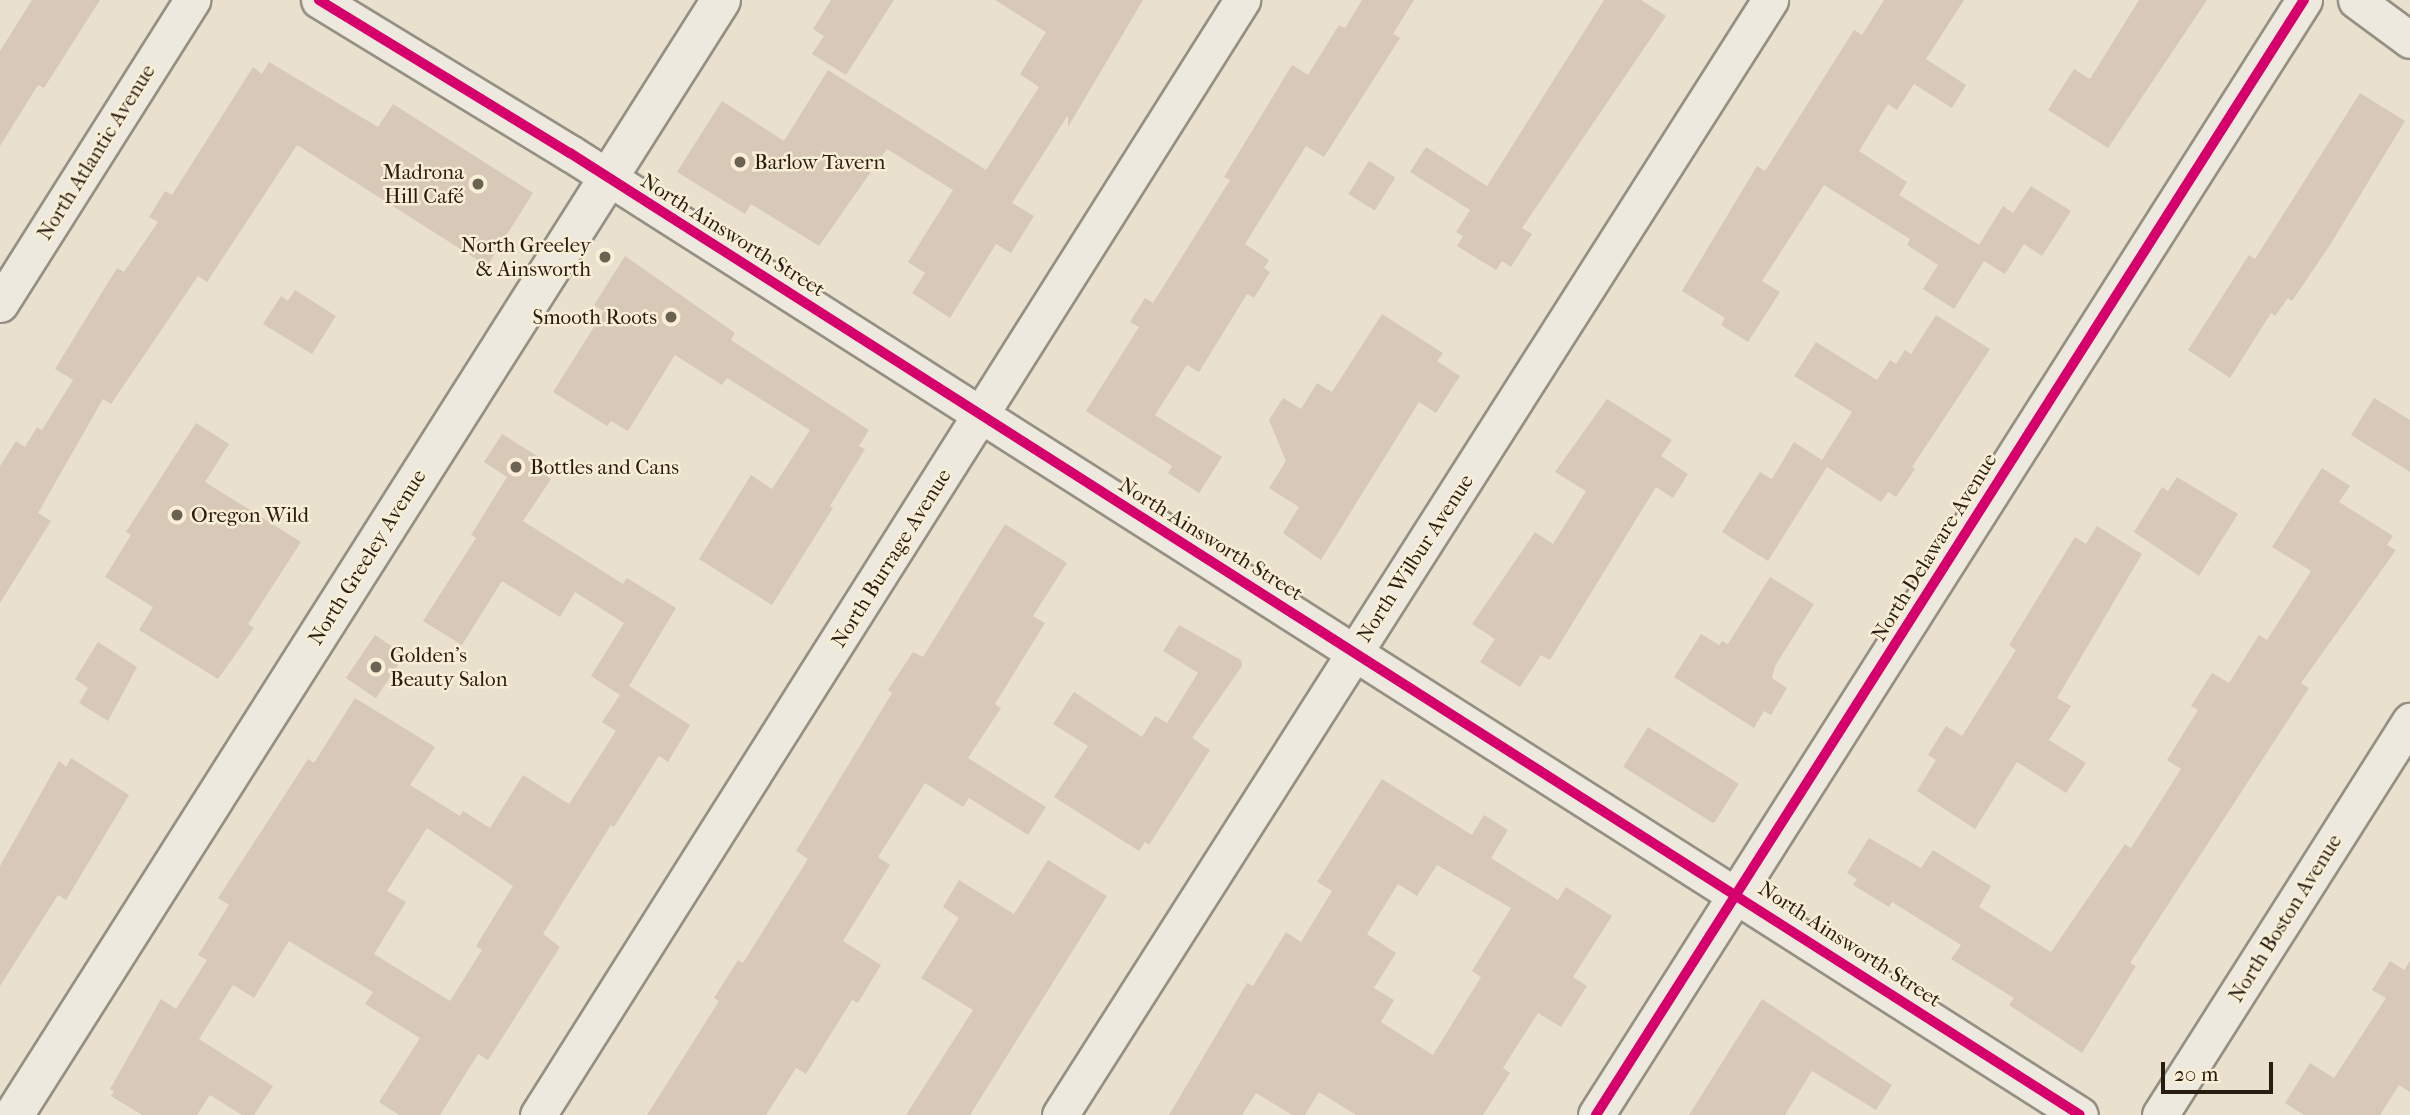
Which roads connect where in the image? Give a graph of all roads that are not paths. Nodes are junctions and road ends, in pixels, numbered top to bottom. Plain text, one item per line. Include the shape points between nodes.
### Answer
1 (192, 0) edge
2 (319, 0) edge
3 (721, 0) edge
4 (1242, 0) edge
5 (1770, 0) edge
6 (2304, 0) edge
7 (2356, 0) edge
8 (2410, 40) edge
9 (608, 178) junction
10 (0, 304) edge
11 (981, 415) junction
12 (1354, 653) junction
13 (2410, 721) edge
14 (1736, 894) junction
15 (14, 1115) edge
16 (538, 1115) edge
17 (1060, 1115) edge
18 (1596, 1115) edge
19 (2080, 1115) edge
20 (2160, 1115) edge

1 - 10 street, North Atlantic Avenue
2 - 9 street, North Ainsworth Street
3 - 9 main road, North Greeley Avenue
4 - 11 street, North Burrage Avenue
5 - 12 street, North Wilbur Avenue
6 - 14 street, North Delaware Avenue
7 - 8 street
9 - 11 street, North Ainsworth Street
9 - 15 main road, North Greeley Avenue
11 - 12 street, North Ainsworth Street
11 - 16 street, North Burrage Avenue
12 - 14 street, North Ainsworth Street
12 - 17 street, North Wilbur Avenue
13 - 20 street, North Boston Avenue
14 - 18 street, North Delaware Avenue
14 - 19 street, North Ainsworth Street

